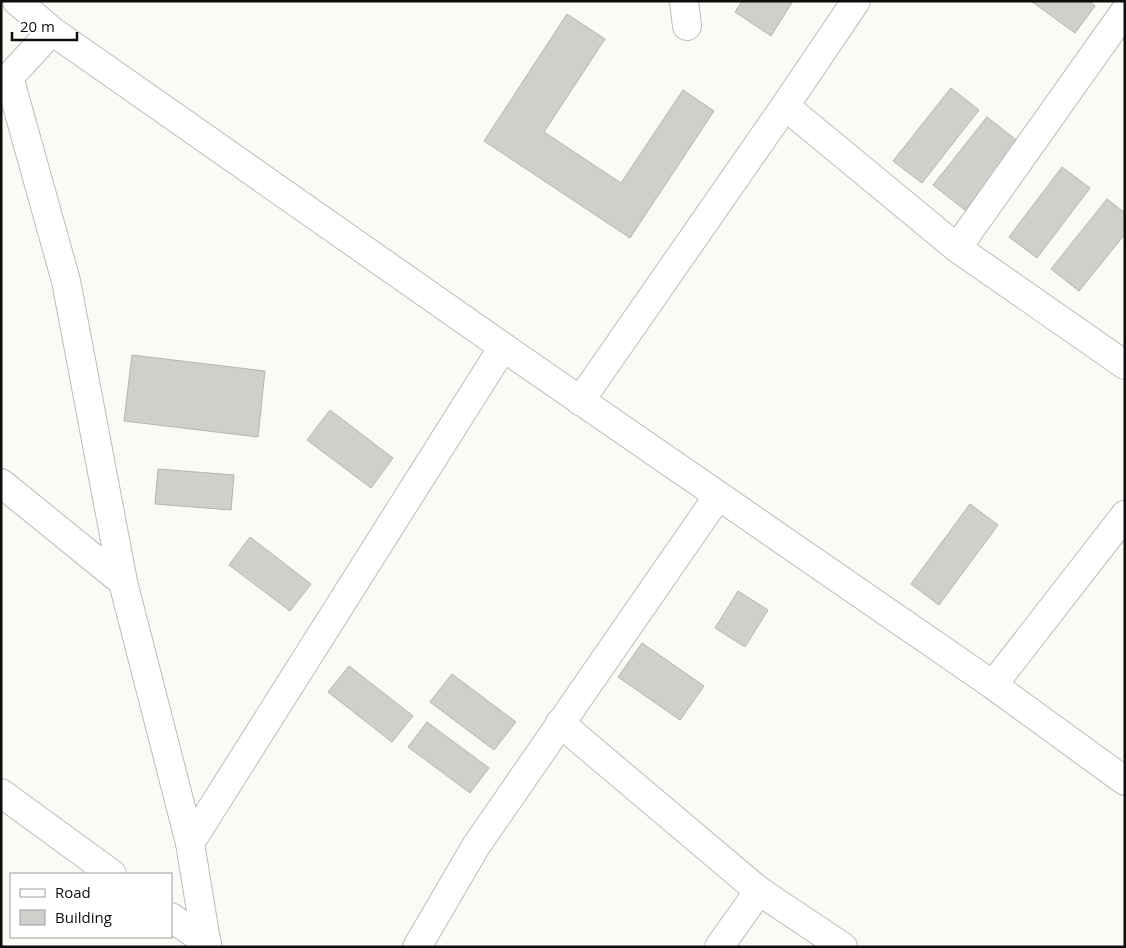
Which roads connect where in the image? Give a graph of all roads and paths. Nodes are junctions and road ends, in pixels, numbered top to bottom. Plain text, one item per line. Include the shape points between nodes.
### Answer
1 (17, 1) edge
2 (856, 1) edge
3 (1125, 11) edge
4 (52, 31) junction
5 (5, 81) edge
6 (785, 106) junction
7 (958, 248) junction
8 (503, 347) junction
9 (1125, 365) edge
10 (580, 400) junction
11 (1, 483) edge
12 (718, 496) junction
13 (1125, 515) edge
14 (123, 582) junction
15 (993, 685) junction
16 (560, 723) junction
17 (1125, 781) edge
18 (3, 802) edge
19 (190, 843) junction
20 (110, 873) edge
21 (759, 891) junction
22 (172, 918) edge
23 (207, 945) edge
24 (417, 947) edge
25 (719, 947) edge
26 (843, 947) edge

1 - 4 street
2 - 6 street
3 - 7 street
4 - 5 street
4 - 8 street
5 - 14 street via 66,281
6 - 7 street
6 - 10 street
7 - 9 street
8 - 10 street
8 - 19 street
10 - 12 street
11 - 14 street
12 - 15 street
12 - 16 street
13 - 15 street
14 - 19 street
15 - 17 street
16 - 21 street
16 - 24 street via 476,846
18 - 20 street
19 - 23 street
21 - 25 street
21 - 26 street
22 - 23 street

